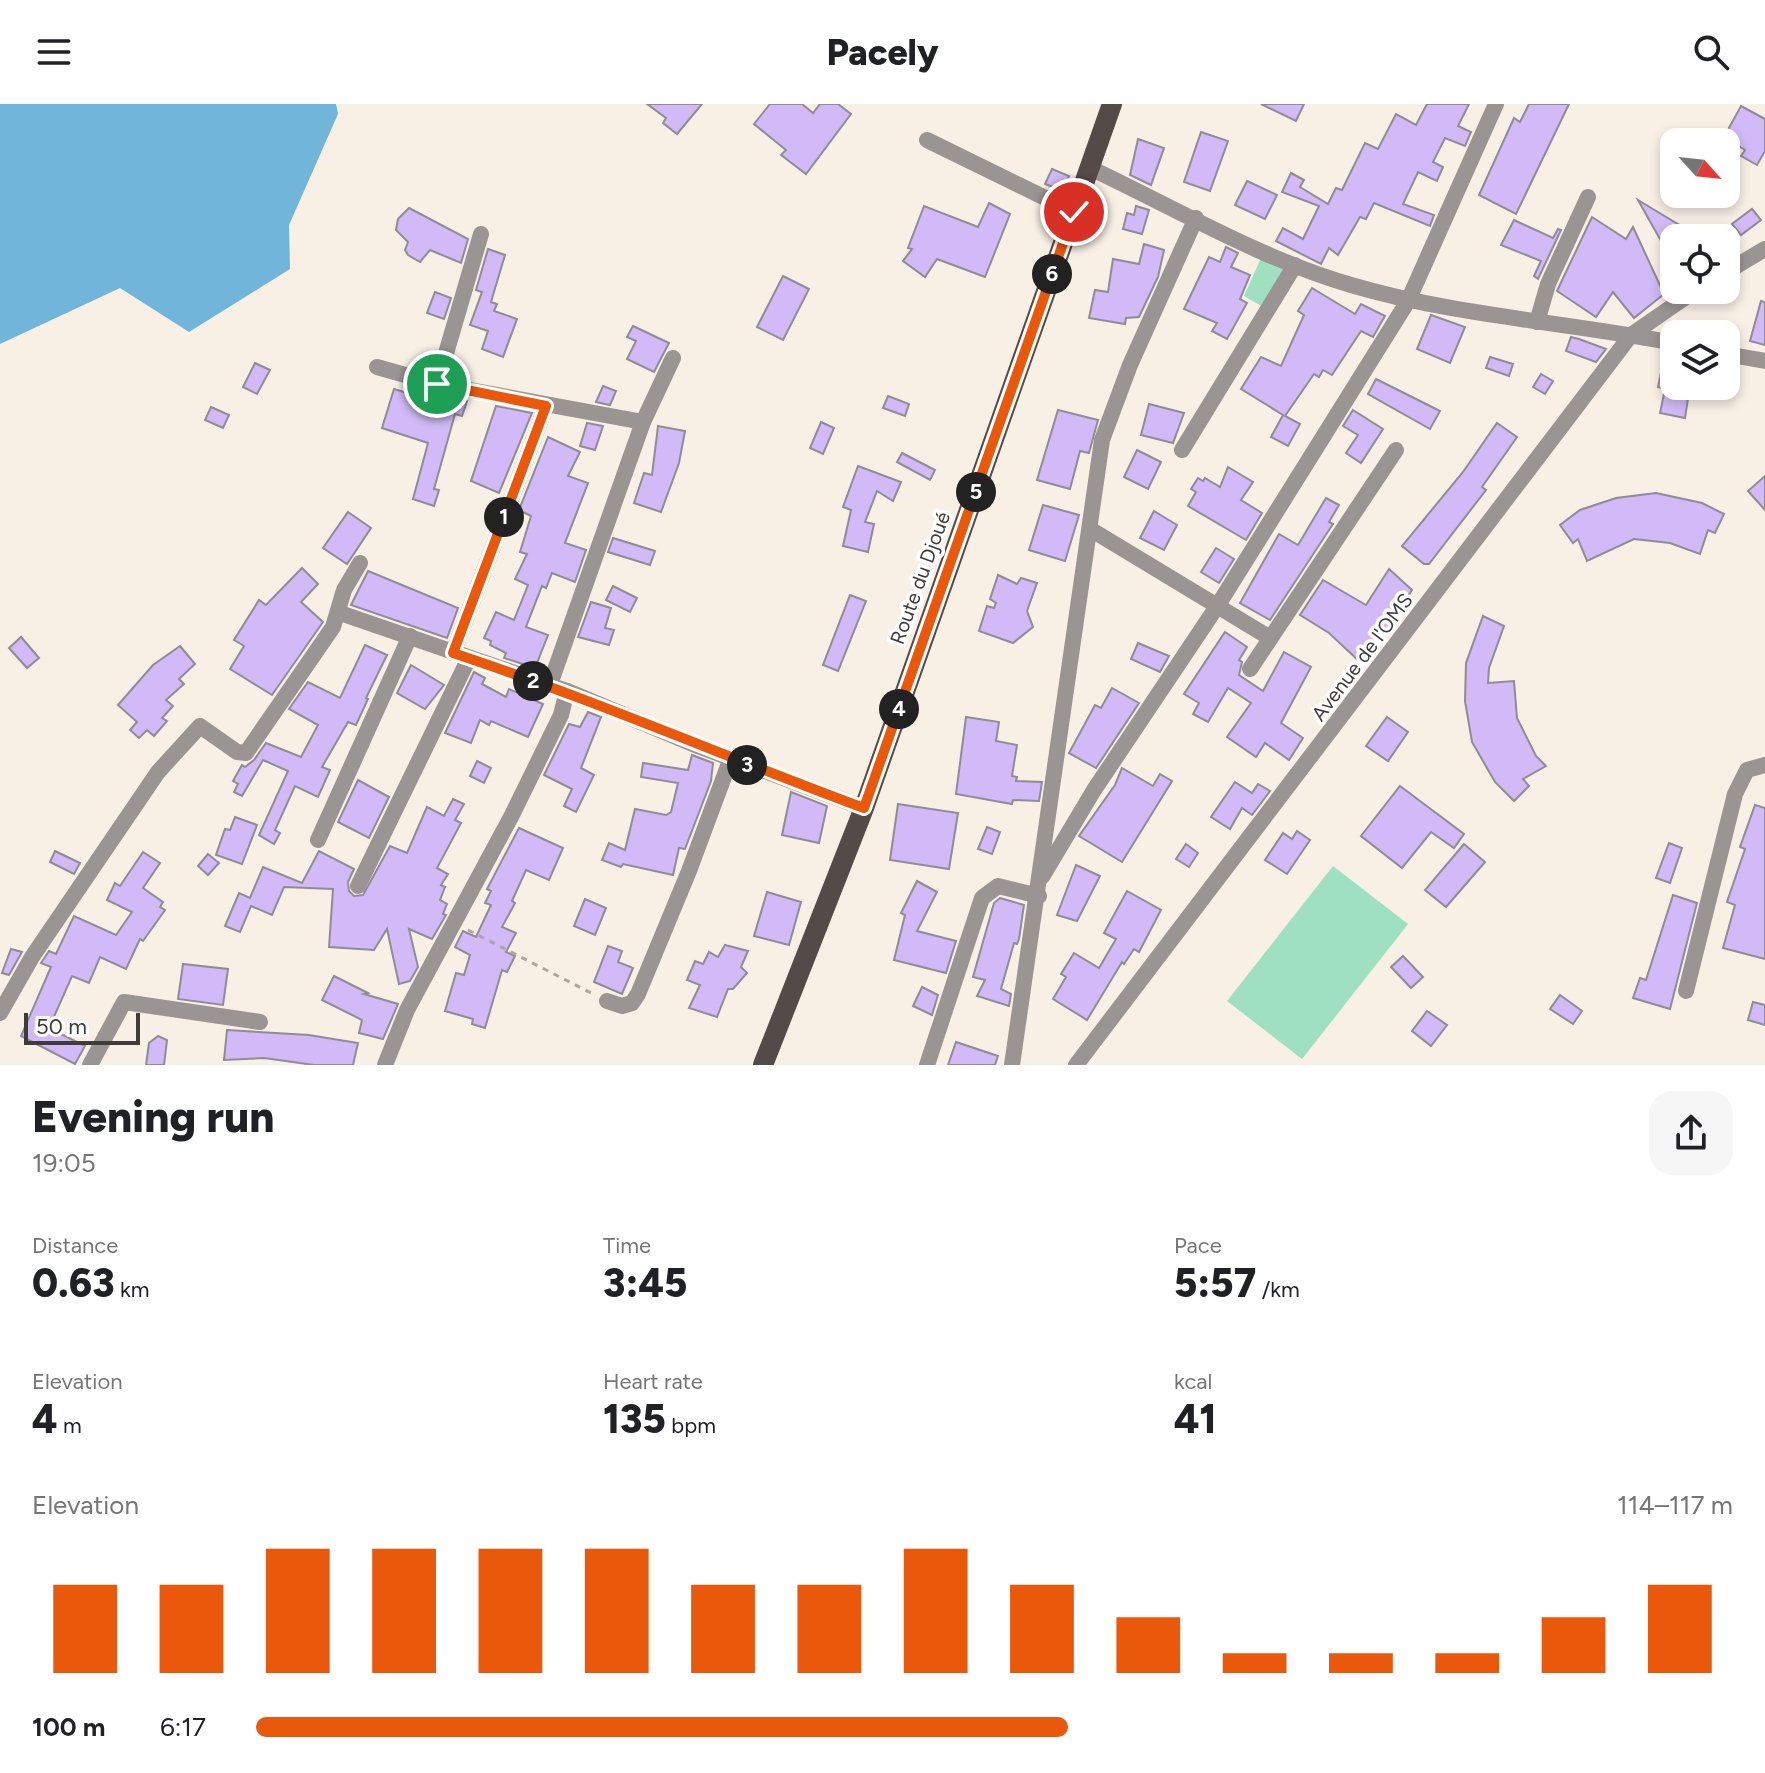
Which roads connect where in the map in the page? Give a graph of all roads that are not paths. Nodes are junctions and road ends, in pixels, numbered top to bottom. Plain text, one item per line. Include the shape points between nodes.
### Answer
1 (1112, 104) edge
2 (1496, 104) edge
3 (927, 140) dead end
4 (1090, 168) junction
5 (1588, 197) dead end
6 (1074, 212) junction
7 (1196, 218) junction
8 (481, 234) dead end
9 (1765, 249) edge
10 (1740, 264) edge
11 (1295, 265) junction
12 (1408, 301) junction
13 (1676, 304) edge
14 (1537, 322) junction
15 (1631, 335) junction
16 (1660, 340) edge
17 (1740, 357) edge
18 (673, 358) dead end
19 (1765, 361) edge
20 (377, 367) dead end
21 (437, 384) junction
22 (546, 406) junction
23 (643, 422) junction
24 (1182, 450) dead end
25 (1396, 450) dead end
26 (1090, 529) junction
27 (360, 563) dead end
28 (1218, 605) junction
29 (340, 613) junction
30 (410, 636) junction
31 (1270, 638) junction
32 (461, 655) junction
33 (1250, 669) dead end
34 (549, 687) junction
35 (567, 691) junction
36 (731, 758) junction
37 (1765, 765) edge
38 (864, 808) junction
39 (318, 840) dead end
40 (1042, 877) junction
41 (358, 886) dead end
42 (1039, 896) junction
43 (1686, 991) dead end
44 (607, 1001) road end
45 (0, 1013) edge
46 (260, 1022) dead end
47 (90, 1065) edge
48 (385, 1065) edge
49 (763, 1065) edge
50 (927, 1065) edge
51 (1012, 1065) edge
52 (1076, 1065) edge

1 - 4 main road, Route du Djoué
2 - 12 street
3 - 6 street
4 - 6 main road, Route du Djoué
4 - 7 street
5 - 14 street via 1548,284
6 - 38 main road, Route du Djoué
7 - 11 street
7 - 26 street via 1106,427
8 - 21 street
9 - 10 street
11 - 12 street
11 - 24 street
12 - 14 street
12 - 28 street
13 - 15 street, Avenue de l'OMS
14 - 15 street
15 - 16 street
15 - 52 street, Avenue de l'OMS
17 - 19 street
18 - 23 street
20 - 21 street
21 - 22 street
22 - 23 street
22 - 32 street
23 - 34 street
25 - 31 street
26 - 28 street
26 - 40 street
27 - 29 street via 344,590
28 - 31 street
28 - 40 street
29 - 30 street
29 - 45 street via 246,753 200,726 158,772
30 - 32 street
30 - 39 street
31 - 33 street
32 - 34 street
32 - 41 street
34 - 35 street
35 - 36 street
35 - 48 street via 561,715 396,1033
36 - 38 street
36 - 44 street via 638,994 622,1006
37 - 43 street via 1747,770 1735,794
38 - 49 main road, Route du Djoué
40 - 42 street
42 - 50 street via 998,886 982,898
42 - 51 street
46 - 47 street via 124,1002

